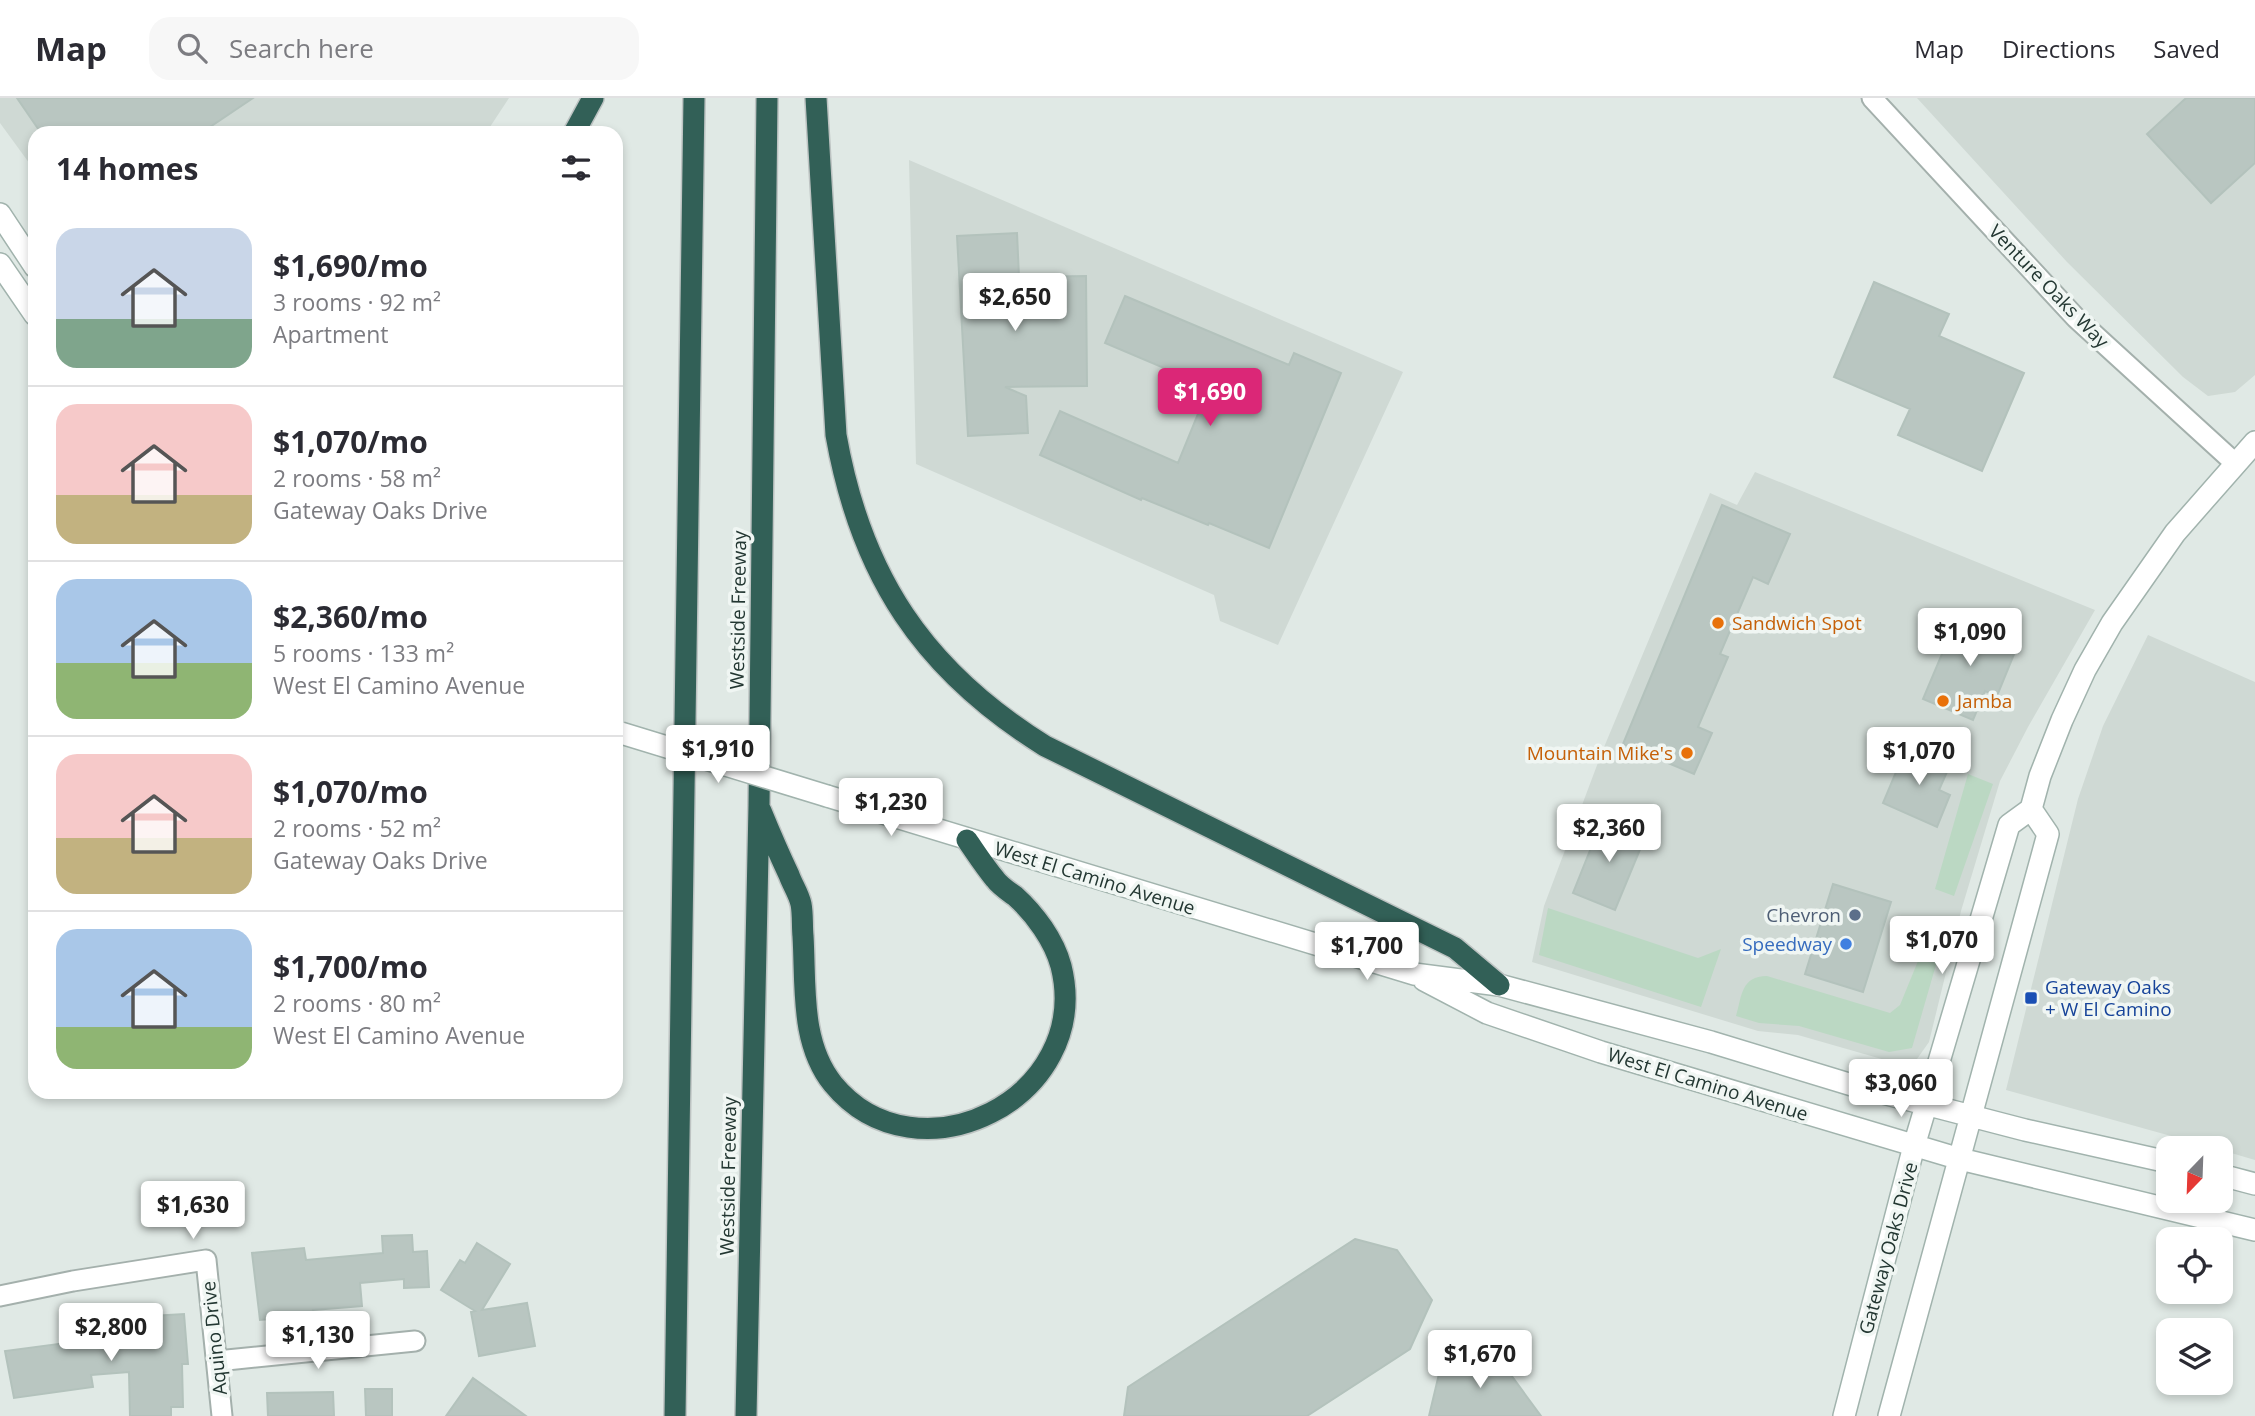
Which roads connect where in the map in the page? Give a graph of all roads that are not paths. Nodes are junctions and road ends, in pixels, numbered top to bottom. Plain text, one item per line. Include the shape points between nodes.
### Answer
1 (593, 98) edge
2 (694, 98) edge
3 (767, 98) edge
4 (816, 98) edge
5 (1872, 98) edge
6 (578, 126) edge
7 (0, 214) edge
8 (28, 256) edge
9 (0, 264) edge
10 (28, 304) edge
11 (2255, 442) edge
12 (2236, 464) junction
13 (623, 734) edge
14 (759, 806) junction
15 (2031, 809) junction
16 (967, 840) junction
17 (1413, 974) junction
18 (1499, 985) junction
19 (1927, 1104) junction
20 (1971, 1116) junction
21 (1914, 1146) junction
22 (1960, 1159) junction
23 (2156, 1159) edge
24 (2233, 1178) edge
25 (2255, 1184) edge
26 (2255, 1230) edge
27 (0, 1296) edge
28 (415, 1341) dead end
29 (217, 1361) junction
30 (222, 1416) edge
31 (675, 1416) edge
32 (746, 1416) edge
33 (1844, 1416) edge
34 (1889, 1416) edge

1 - 6 highway
2 - 31 highway
3 - 14 highway, Westside Freeway
4 - 18 highway via 836,435 857,522 874,564 909,623 974,696 1012,726 1455,948
5 - 12 street, Venture Oaks Way via 2076,318
7 - 8 main road
9 - 10 main road
11 - 12 main road
12 - 15 main road via 2175,533 2112,623 2062,720
13 - 16 main road, West El Camino Avenue, bridge
14 - 16 highway via 801,903 808,1029 814,1051 852,1103 895,1124 916,1128 981,1118 1004,1107 1038,1077 1063,1020 1065,983 1051,940 1025,906 996,881
14 - 32 highway, Westside Freeway
15 - 19 main road, Gateway Oaks Drive via 2009,825
15 - 20 main road via 2048,834
16 - 17 main road, West El Camino Avenue
17 - 18 main road, West El Camino Avenue
17 - 21 main road, West El Camino Avenue via 1487,1013
18 - 19 main road, West El Camino Avenue
19 - 20 main road, West El Camino Avenue
19 - 21 main road, Gateway Oaks Drive
20 - 22 main road
20 - 23 main road, West El Camino Avenue
21 - 22 main road, West El Camino Avenue
21 - 33 main road, Gateway Oaks Drive
22 - 26 main road, West El Camino Avenue
22 - 34 main road
24 - 25 main road
27 - 29 street, Aquino Drive via 206,1260
28 - 29 street
29 - 30 street, Aquino Drive

